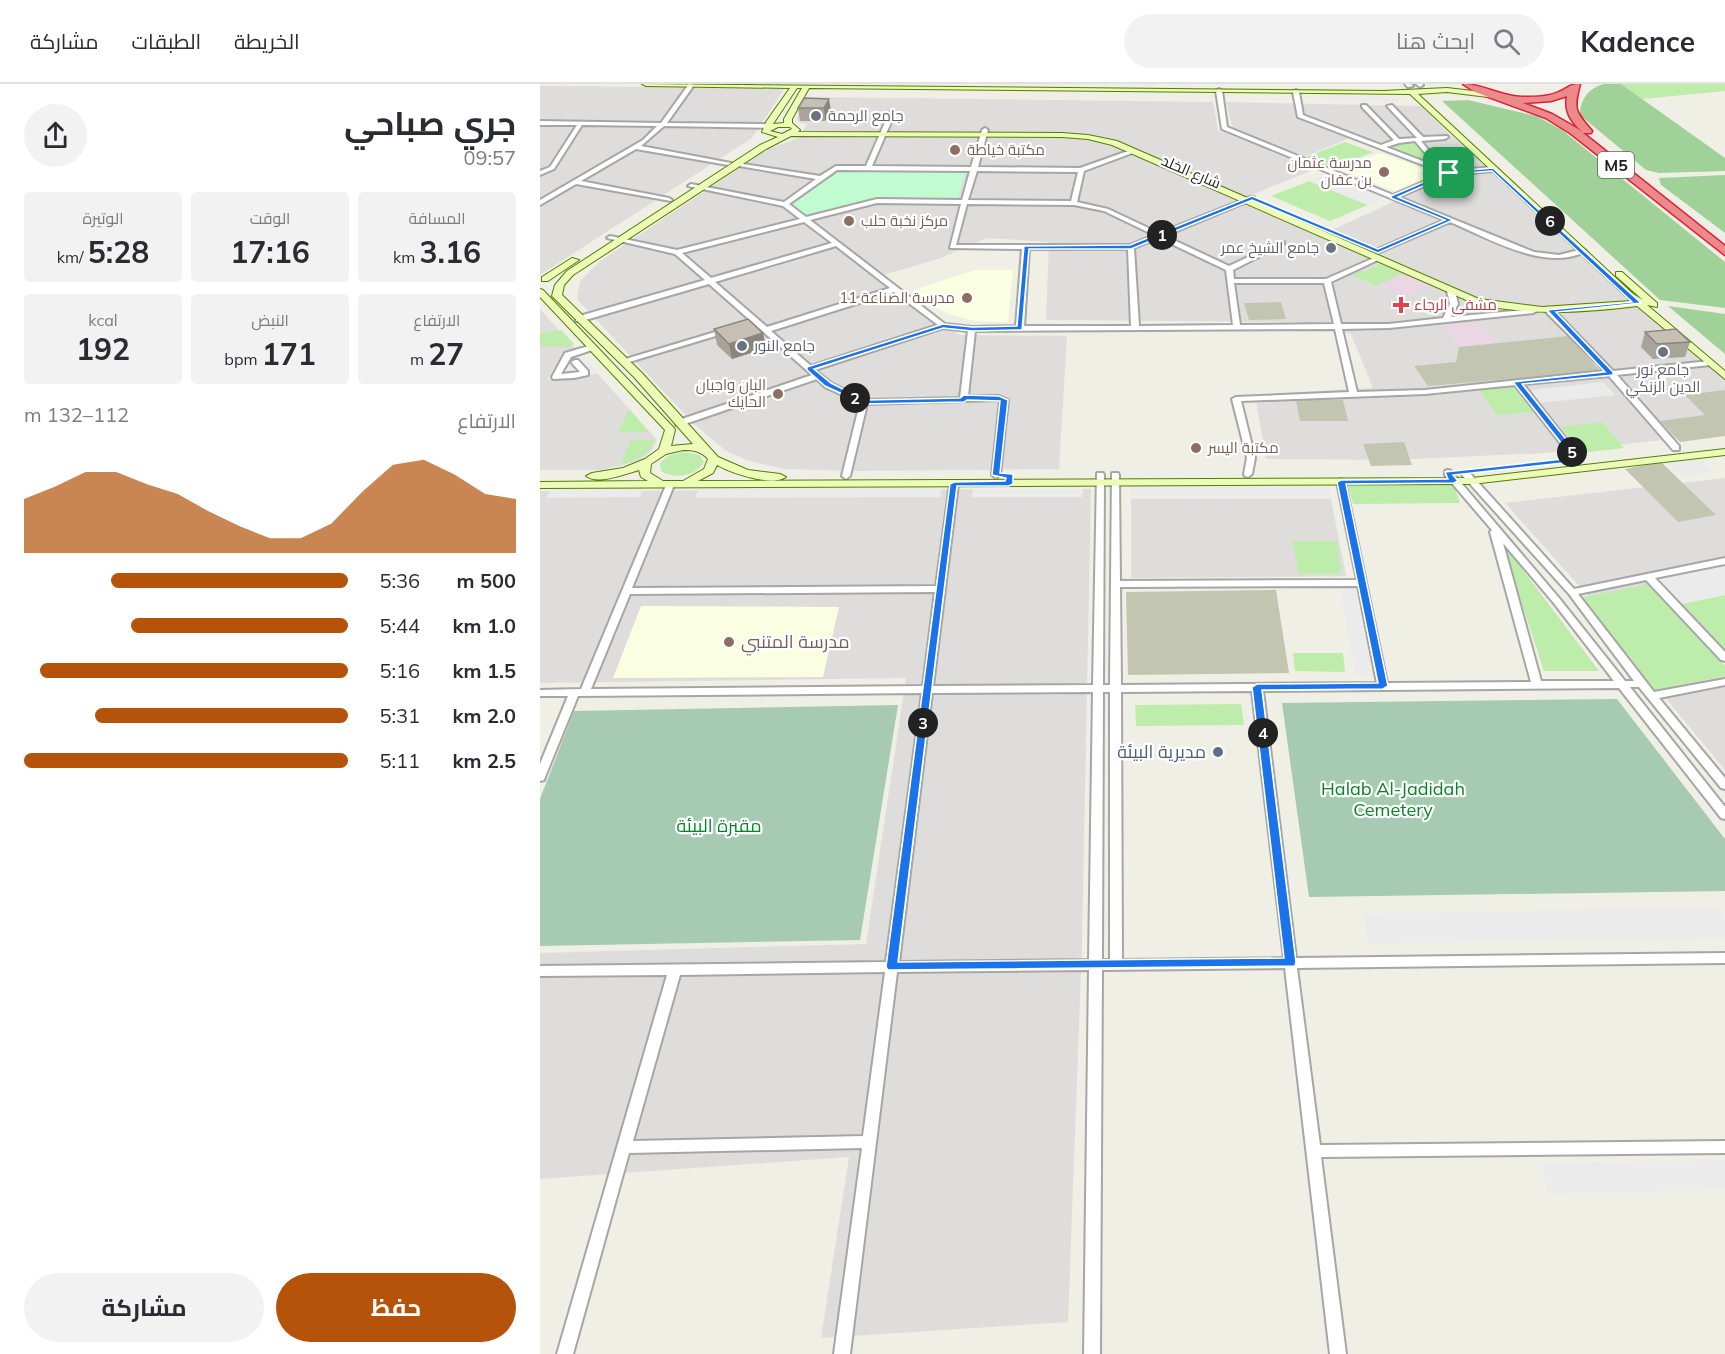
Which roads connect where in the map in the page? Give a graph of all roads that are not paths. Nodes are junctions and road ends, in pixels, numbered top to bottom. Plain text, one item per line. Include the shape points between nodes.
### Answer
1 (646, 84) edge
2 (1158, 84) edge
3 (1468, 84) edge
4 (691, 85) edge
5 (1577, 85) edge
6 (795, 86) junction
7 (807, 86) junction
8 (992, 86) edge
9 (1419, 86) edge
10 (1221, 87) edge
11 (1447, 87) edge
12 (1309, 90) junction
13 (1296, 92) junction
14 (1496, 96) junction
15 (1364, 106) dead end
16 (1390, 106) dead end
17 (892, 113) dead end
18 (540, 123) edge
19 (581, 123) junction
20 (663, 124) junction
21 (769, 128) junction
22 (790, 130) junction
23 (885, 131) junction
24 (985, 132) junction
25 (1445, 137) dead end
26 (1419, 139) junction
27 (1398, 141) junction
28 (636, 147) junction
29 (1380, 147) junction
30 (1133, 151) junction
31 (728, 163) junction
32 (739, 164) junction
33 (868, 168) junction
34 (974, 169) junction
35 (1082, 170) junction
36 (1493, 170) junction
37 (1446, 172) junction
38 (540, 173) edge
39 (820, 178) junction
40 (575, 182) junction
41 (691, 186) junction
42 (701, 188) junction
43 (1393, 197) junction
44 (1248, 199) junction
45 (669, 200) junction
46 (965, 201) junction
47 (540, 203) edge
48 (1074, 203) junction
49 (785, 204) junction
50 (805, 219) junction
51 (1450, 220) junction
52 (1160, 235) junction
53 (610, 238) junction
54 (621, 240) junction
55 (1725, 240) edge
56 (1282, 243) dead end
57 (837, 244) junction
58 (1026, 247) junction
59 (1131, 247) junction
60 (1583, 251) junction
61 (677, 252) junction
62 (1725, 252) edge
63 (1378, 255) junction
64 (1229, 269) junction
65 (1327, 280) junction
66 (710, 281) junction
67 (1231, 281) junction
68 (541, 284) edge
69 (560, 285) junction
70 (1448, 287) junction
71 (895, 289) junction
72 (1630, 296) junction
73 (1640, 299) junction
74 (1550, 310) junction
75 (1533, 311) junction
76 (579, 319) junction
77 (1446, 320) junction
78 (757, 322) junction
79 (746, 326) edge
80 (943, 326) junction
81 (1338, 326) junction
82 (1237, 327) junction
83 (1020, 328) junction
84 (1135, 328) junction
85 (735, 329) edge
86 (972, 329) junction
87 (766, 330) junction
88 (592, 347) junction
89 (620, 358) junction
90 (603, 359) junction
91 (575, 362) dead end
92 (1710, 363) junction
93 (1725, 364) edge
94 (809, 369) junction
95 (1611, 373) junction
96 (818, 376) junction
97 (1725, 376) edge
98 (1517, 382) junction
99 (1354, 395) junction
100 (964, 398) junction
101 (864, 402) junction
102 (679, 423) junction
103 (1725, 442) edge
104 (1676, 448) junction
105 (704, 450) junction
106 (664, 452) junction
107 (1725, 452) edge
108 (714, 459) junction
109 (1578, 460) junction
110 (647, 462) junction
111 (1248, 474) junction
112 (996, 475) junction
113 (846, 476) junction
114 (540, 477) edge
115 (1451, 477) junction
116 (1469, 477) junction
117 (1100, 479) junction
118 (1115, 479) junction
119 (1009, 480) junction
120 (1341, 482) junction
121 (540, 484) edge
122 (954, 484) junction
123 (670, 485) junction
124 (1493, 526) junction
125 (1725, 561) edge
126 (1649, 577) junction
127 (1362, 583) junction
128 (1115, 584) junction
129 (940, 589) junction
130 (626, 591) junction
131 (1572, 592) junction
132 (1725, 658) edge
133 (1725, 682) edge
134 (1537, 684) junction
135 (1642, 684) junction
136 (1622, 685) junction
137 (1383, 686) junction
138 (1257, 687) junction
139 (1098, 688) junction
140 (1116, 688) junction
141 (927, 690) junction
142 (580, 692) junction
143 (540, 693) edge
144 (1652, 696) junction
145 (540, 777) edge
146 (1725, 784) edge
147 (1725, 815) edge
148 (1725, 958) edge
149 (1291, 962) junction
150 (1116, 964) junction
151 (1095, 965) junction
152 (892, 967) junction
153 (675, 969) junction
154 (540, 971) edge
155 (870, 1142) junction
156 (624, 1147) junction
157 (1725, 1147) edge
158 (1314, 1151) junction
159 (565, 1354) edge
160 (842, 1354) edge
161 (1092, 1354) edge
162 (1338, 1354) edge

1 - 4 street
2 - 10 street
3 - 14 highway
4 - 6 street
4 - 20 street
5 - 14 highway via 1553,98
5 - 55 highway, M5 via 1569,102 1572,115
6 - 7 street
6 - 21 street
7 - 8 street
7 - 22 street via 788,119
8 - 10 street
9 - 11 street
9 - 12 street
9 - 36 street
9 - 73 street
10 - 12 street
10 - 13 street
10 - 43 street via 1224,128
11 - 14 street
12 - 13 street
13 - 29 street via 1300,116
14 - 62 highway, M5 via 1549,116 1574,131
15 - 27 street
16 - 26 street
17 - 23 street
18 - 19 street
19 - 20 street
19 - 38 street via 552,168
20 - 21 street
20 - 28 street
21 - 22 street via 774,136
21 - 31 street
22 - 23 street
22 - 32 street
23 - 24 street
23 - 33 street
24 - 30 street via 1082,136
24 - 34 street
24 - 44 street, شارع الخلد via 1065,131 1105,137
25 - 26 street
26 - 27 street
26 - 37 street
27 - 29 street
28 - 31 street
28 - 40 street
29 - 37 street
30 - 35 street
30 - 44 street
31 - 41 street
32 - 39 street
32 - 42 street
33 - 34 street
33 - 39 street via 836,168
34 - 35 street
34 - 46 street
35 - 48 street
36 - 37 street
36 - 60 street
37 - 43 street
39 - 49 street
40 - 45 street
40 - 47 street
41 - 42 street
41 - 45 street
42 - 49 street
42 - 54 street
43 - 51 street
44 - 52 street
44 - 63 street
45 - 53 street
46 - 48 street
46 - 50 street via 877,201
46 - 58 street via 952,247
48 - 52 street via 1106,210
49 - 50 street
50 - 57 street
50 - 61 street
51 - 60 street via 1533,254 1559,256
51 - 63 street
52 - 59 street
52 - 64 street
53 - 54 street
53 - 68 street
54 - 61 street
54 - 69 street via 570,273
56 - 64 street
57 - 66 street
57 - 71 street
58 - 59 street
58 - 83 street
59 - 84 street
60 - 72 street
61 - 66 street
63 - 65 street
63 - 70 street
64 - 67 street
65 - 67 street
65 - 81 street
66 - 76 street
66 - 78 street
67 - 82 street
68 - 69 street via 556,279
68 - 88 street
69 - 76 street via 557,296
70 - 72 street via 1521,303
70 - 75 street via 1501,307
70 - 77 street via 1454,304
71 - 80 street
71 - 87 street
72 - 73 street
73 - 74 street
73 - 92 street
73 - 93 street via 1650,302
74 - 75 street
74 - 95 street
75 - 77 street
76 - 89 street
77 - 81 street
78 - 79 street
78 - 87 street
80 - 86 street
80 - 94 street
81 - 82 street
81 - 99 street
82 - 84 street
83 - 84 street
83 - 86 street
85 - 89 street
86 - 100 street
87 - 94 street
88 - 90 street
88 - 91 street via 568,355 556,376 585,373
89 - 90 street
89 - 102 street
90 - 106 street via 670,430
92 - 95 street
92 - 97 street
94 - 96 street
95 - 98 street
95 - 104 street
96 - 101 street
96 - 102 street
98 - 99 street
98 - 109 street
99 - 111 street via 1236,399 1251,458
100 - 101 street
100 - 112 street via 1004,400
101 - 113 street
102 - 105 street
103 - 104 street
104 - 109 street
105 - 106 street via 685,447
105 - 108 street
106 - 110 street
107 - 116 street
108 - 113 street via 728,469 767,477
108 - 123 street via 702,477
109 - 116 street
110 - 114 street via 603,476
110 - 123 street via 645,475
111 - 115 street
111 - 118 street
112 - 113 street
112 - 119 street
115 - 116 street
115 - 120 street
115 - 124 street
116 - 131 street
117 - 118 street
117 - 119 street
117 - 139 street
118 - 120 street
118 - 128 street
119 - 122 street
120 - 127 street
121 - 123 street
122 - 123 street
122 - 129 street
123 - 130 street
124 - 134 street
124 - 136 street
125 - 126 street
126 - 131 street
126 - 132 street
127 - 128 street
127 - 137 street
128 - 140 street
129 - 130 street
129 - 141 street
130 - 142 street
131 - 135 street
133 - 144 street
134 - 136 street
134 - 137 street
135 - 136 street
135 - 144 street
136 - 147 street
137 - 138 street
138 - 140 street
138 - 149 street
139 - 140 street
139 - 141 street
139 - 151 street
140 - 150 street
141 - 142 street
141 - 152 street
142 - 143 street
142 - 145 street
144 - 146 street
148 - 149 street
149 - 150 street
149 - 158 street
150 - 151 street
151 - 152 street
151 - 161 street
152 - 153 street
152 - 155 street
153 - 154 street
153 - 156 street
155 - 156 street
155 - 160 street
156 - 159 street
157 - 158 street
158 - 162 street

